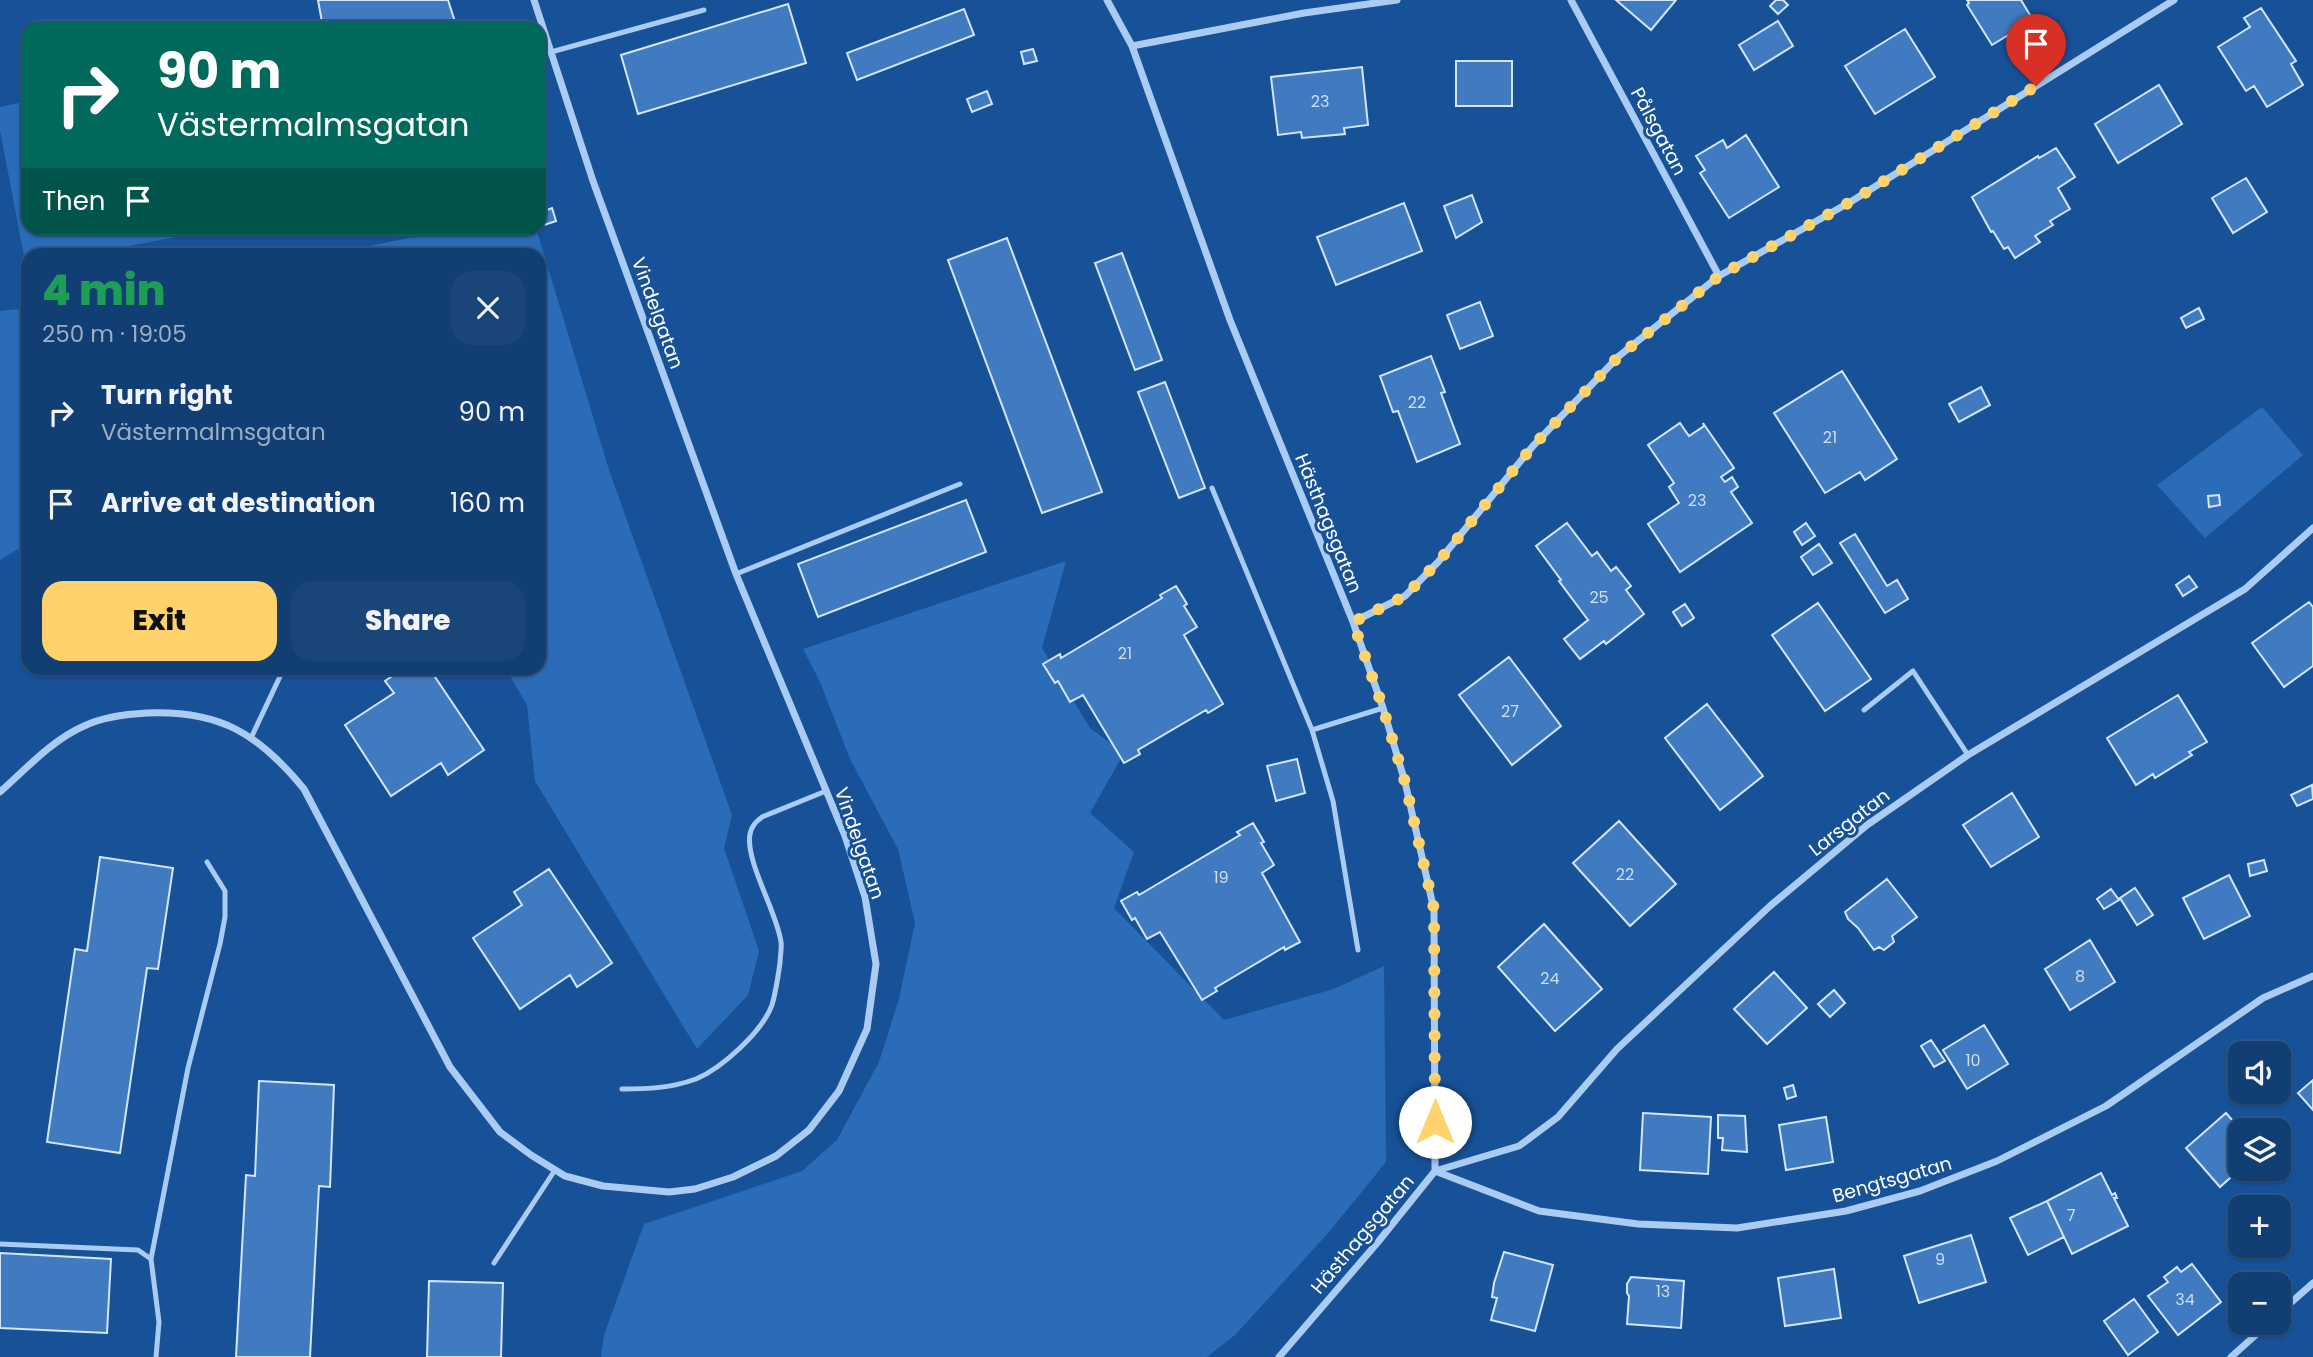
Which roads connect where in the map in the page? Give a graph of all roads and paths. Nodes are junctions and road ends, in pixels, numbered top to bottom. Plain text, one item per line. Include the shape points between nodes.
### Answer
1 (534, 0) edge
2 (1107, 0) edge
3 (1397, 0) edge
4 (1571, 0) edge
5 (2174, 0) edge
6 (704, 10) dead end
7 (541, 21) edge
8 (546, 37) edge
9 (1132, 46) junction
10 (551, 52) junction
11 (1719, 276) junction
12 (960, 484) dead end
13 (1212, 488) dead end
14 (2313, 528) edge
15 (736, 574) junction
16 (1353, 622) junction
17 (281, 675) edge
18 (1383, 708) junction
19 (1864, 710) dead end
20 (1312, 730) junction
21 (251, 738) junction
22 (1968, 755) junction
23 (826, 791) junction
24 (0, 792) edge
25 (207, 862) dead end
26 (1359, 950) dead end
27 (2313, 976) edge
28 (622, 1089) dead end
29 (555, 1170) junction
30 (1434, 1171) junction
31 (0, 1244) edge
32 (151, 1259) junction
33 (494, 1263) dead end
34 (2313, 1283) edge
35 (2291, 1302) edge
36 (2256, 1335) edge
37 (156, 1357) edge
38 (1279, 1357) edge
39 (2231, 1357) edge

1 - 7 street, Vindelgatan
2 - 9 street, Hästhagsgatan
3 - 9 street
4 - 11 street, Pålsgatan
5 - 11 street via 1864,194
6 - 10 lane
8 - 10 street, Vindelgatan
9 - 16 street, Hästhagsgatan via 1230,320
10 - 15 street, Vindelgatan via 593,181
11 - 16 street via 1619,356 1533,446 1405,596
12 - 15 lane
13 - 20 lane
14 - 22 street, Larsgatan via 2245,589
15 - 23 street, Vindelgatan
16 - 18 street, Hästhagsgatan
17 - 21 lane
18 - 20 lane
18 - 30 street, Hästhagsgatan via 1434,909
19 - 22 lane via 1913,671
20 - 26 lane via 1333,801
21 - 24 street, Vindelgatan via 219,721 170,712 128,714 84,726 45,751
21 - 29 street, Vindelgatan via 281,761 303,789 450,1067 500,1132
22 - 30 street, Larsgatan via 1867,825 1770,906 1617,1049 1558,1117 1519,1146
23 - 28 lane via 762,817 749,836 781,943 771,1007 749,1039 723,1063 697,1078 661,1089
23 - 29 street, Vindelgatan via 865,897 876,964 867,1029 839,1091 809,1130 776,1156 733,1178 695,1189 618,1188
25 - 32 lane via 225,891 225,917 188,1068
27 - 30 street, Bengtsgatan via 2263,998 2106,1106 1997,1161 1920,1191 1846,1212 1737,1228 1639,1224 1539,1211
29 - 33 lane
30 - 38 street, Hästhagsgatan
31 - 32 lane via 138,1250
32 - 37 lane via 159,1322
34 - 35 street
36 - 39 street

